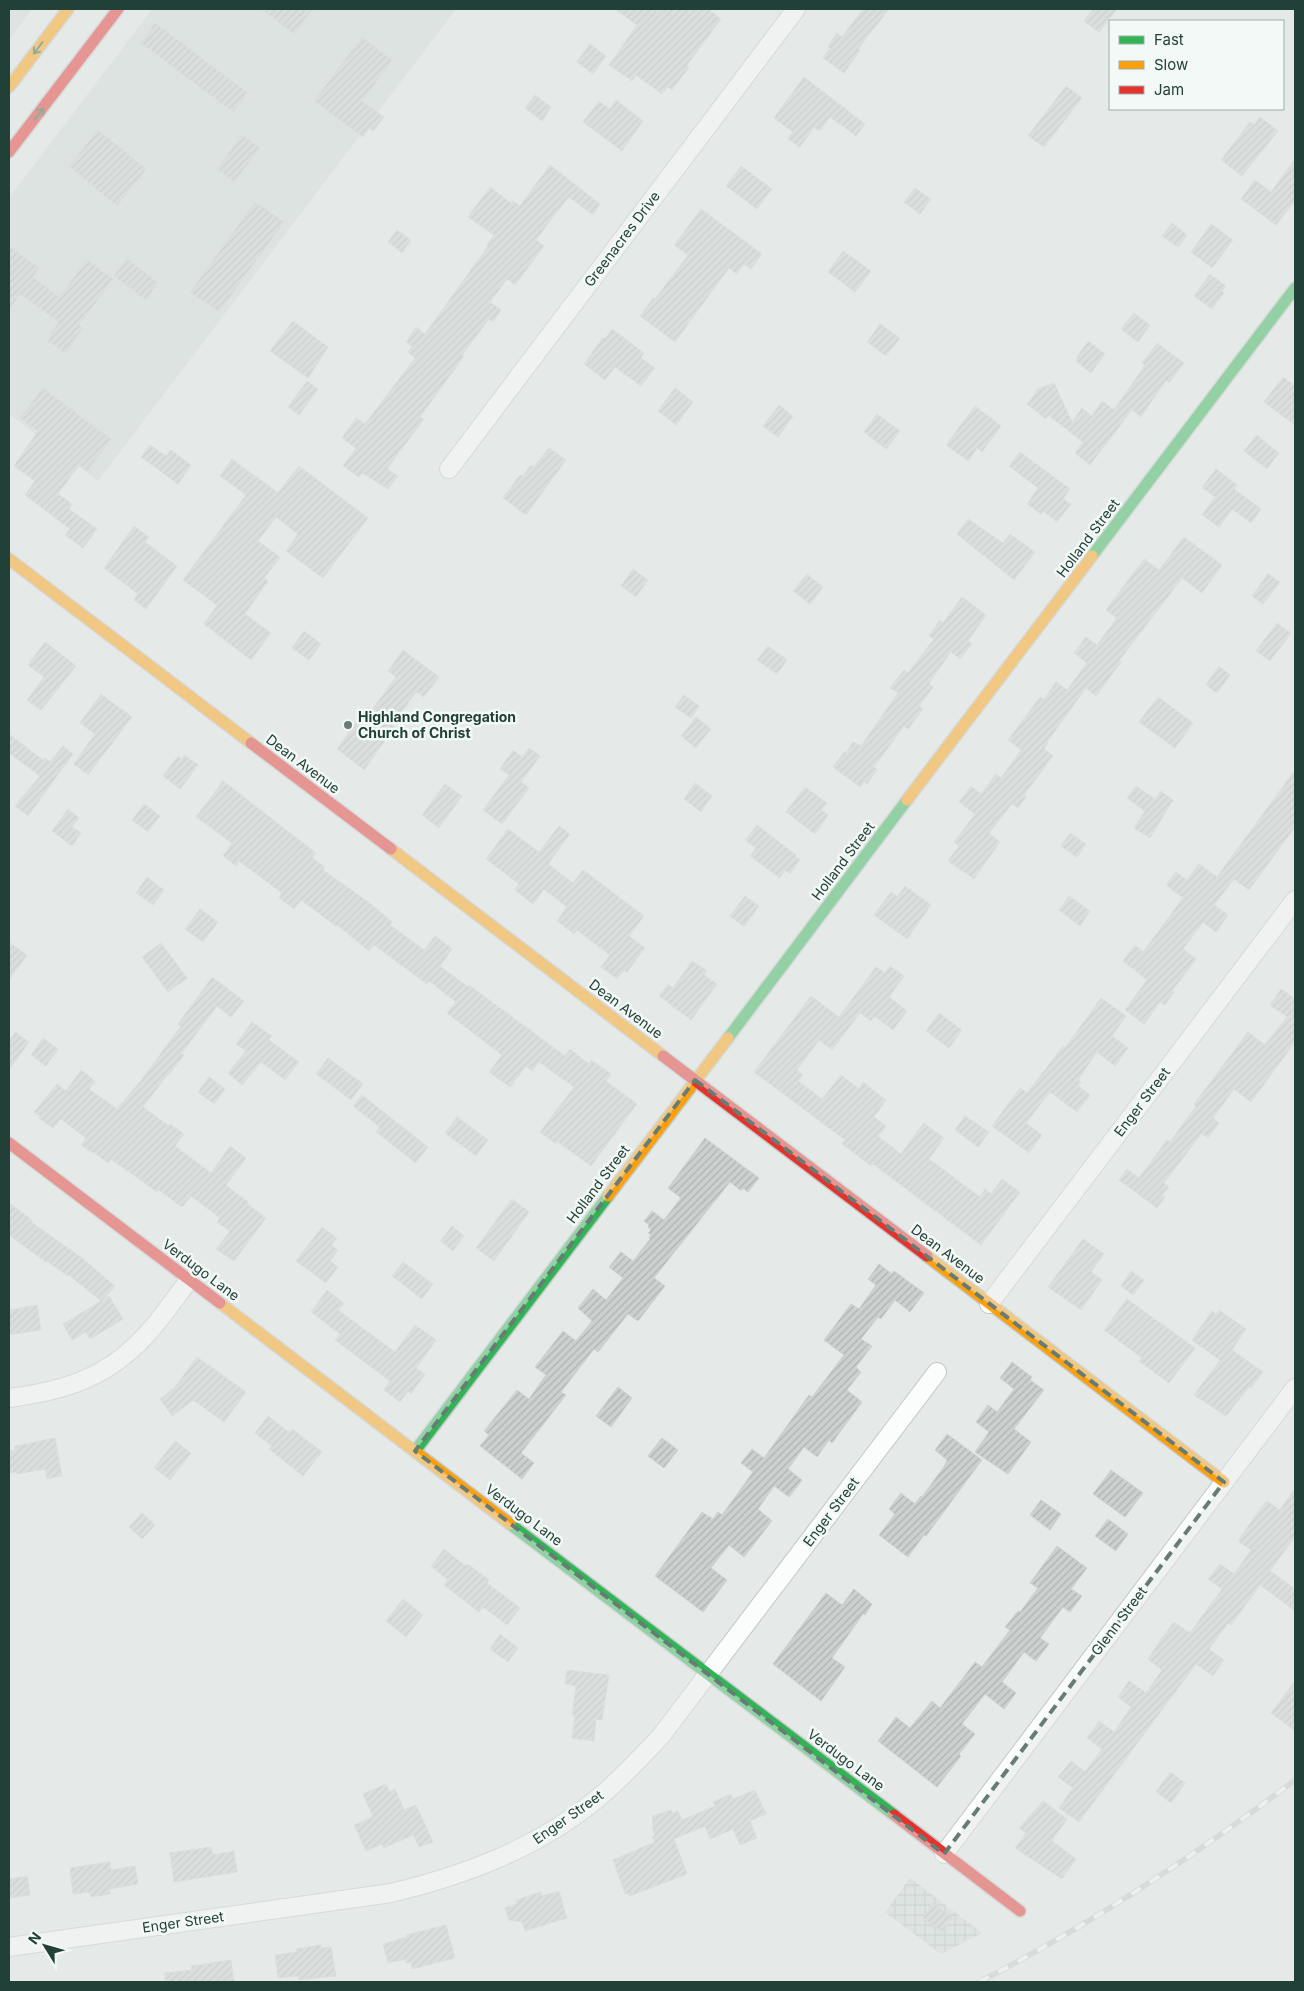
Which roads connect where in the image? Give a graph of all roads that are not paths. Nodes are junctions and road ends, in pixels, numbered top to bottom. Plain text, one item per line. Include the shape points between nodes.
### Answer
1 (68, 9) edge
2 (118, 9) edge
3 (796, 9) edge
4 (9, 87) edge
5 (9, 152) edge
6 (1295, 288) edge
7 (449, 469) dead end
8 (9, 559) edge
9 (1295, 900) edge
10 (695, 1080) junction
11 (9, 1143) edge
12 (189, 1280) junction
13 (989, 1304) junction
14 (937, 1372) dead end
15 (1295, 1388) edge
16 (9, 1398) edge
17 (414, 1451) junction
18 (1224, 1482) junction
19 (708, 1675) junction
20 (944, 1854) junction
21 (1020, 1911) dead end
22 (9, 1947) edge

1 -> 4 street
5 -> 2 street
3 - 7 street, Greenacres Drive
6 - 10 street, Holland Street
8 - 10 street, Dean Avenue
9 - 13 street, Enger Street
10 - 13 street, Dean Avenue
10 - 17 street, Holland Street
11 - 12 street, Verdugo Lane
12 - 16 street via 146,1335 122,1358 73,1385
12 - 17 street, Verdugo Lane
13 - 18 street, Dean Avenue
14 - 19 street, Enger Street
15 - 18 street, Glenn Street
17 - 19 street, Verdugo Lane
18 - 20 street, Glenn Street
19 - 20 street, Verdugo Lane
19 - 22 street, Enger Street via 661,1736 597,1799 536,1840 477,1868 439,1882 391,1893
20 - 21 street, Verdugo Lane

